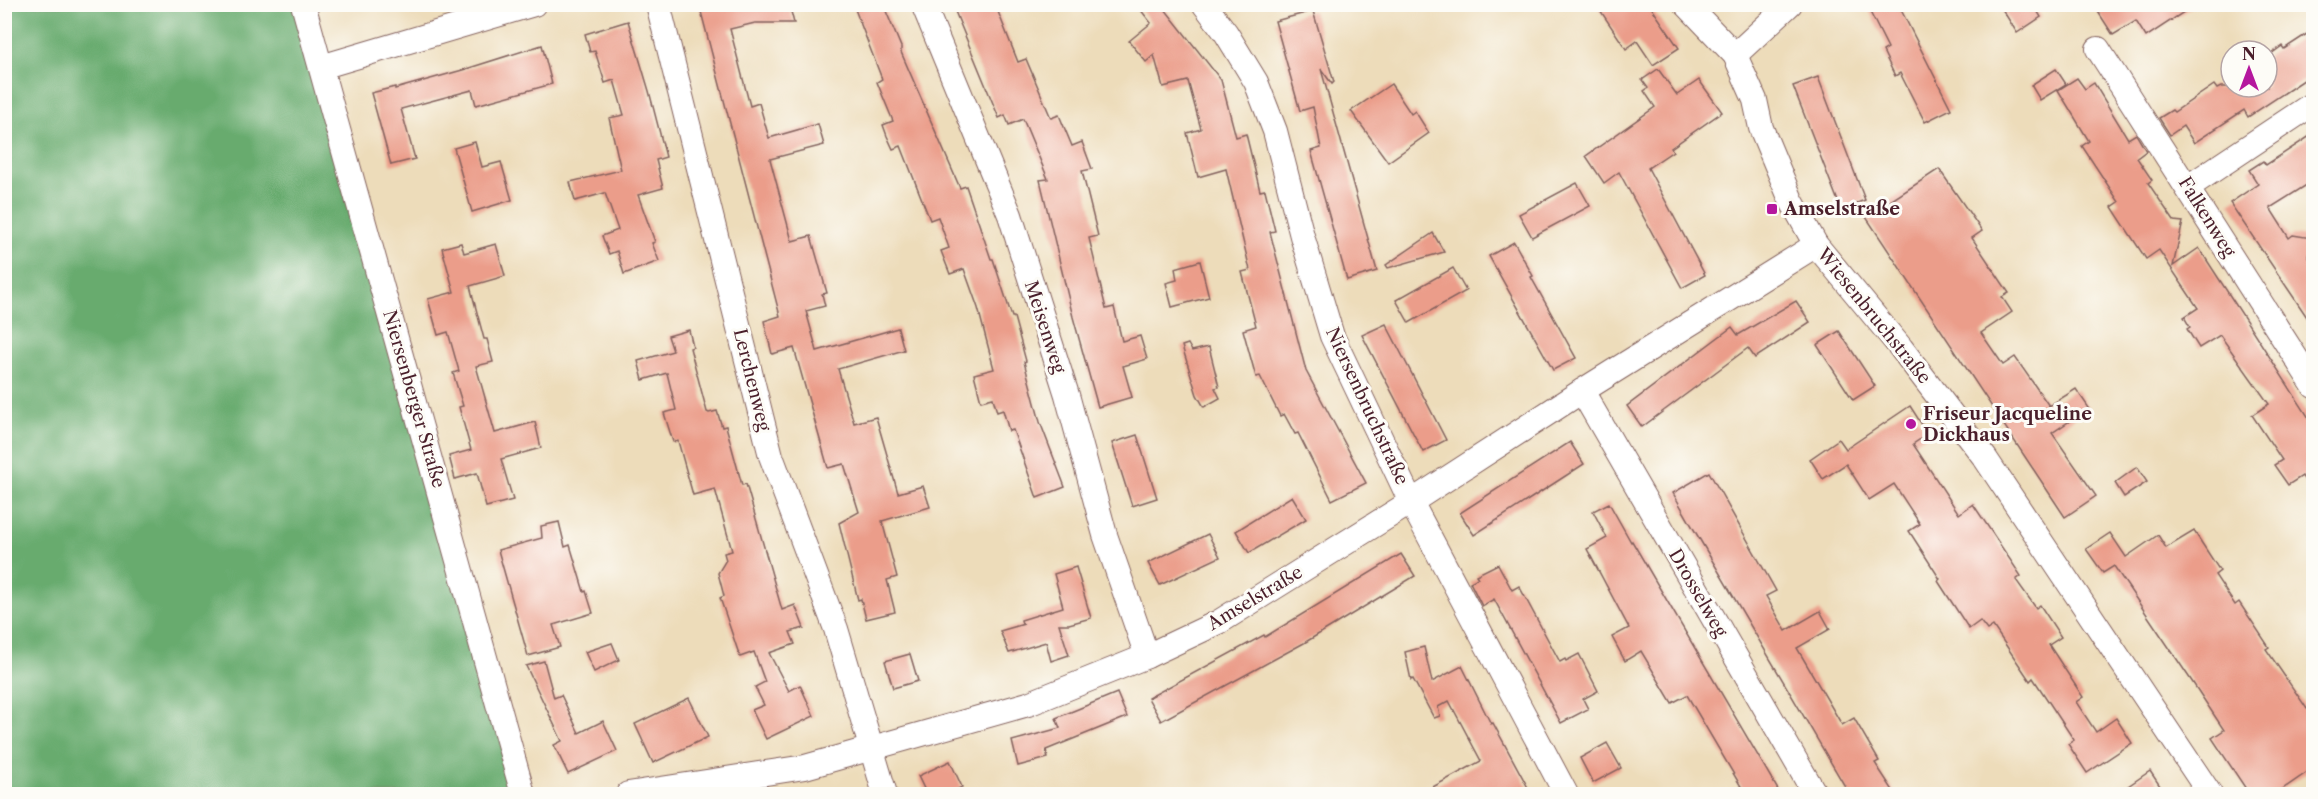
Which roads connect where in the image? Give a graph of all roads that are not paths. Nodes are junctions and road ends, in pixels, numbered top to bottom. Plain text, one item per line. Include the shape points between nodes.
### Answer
1 (303, 4) edge
2 (534, 4) edge
3 (658, 4) edge
4 (922, 4) edge
5 (1204, 4) edge
6 (1686, 4) edge
7 (1790, 4) edge
8 (2098, 49) dead end
9 (1735, 55) junction
10 (321, 67) junction
11 (2313, 103) edge
12 (2188, 187) junction
13 (1816, 245) junction
14 (2313, 386) edge
15 (1582, 391) junction
16 (1411, 502) junction
17 (1147, 656) junction
18 (871, 749) junction
19 (523, 795) edge
20 (628, 795) edge
21 (885, 795) edge
22 (1566, 795) edge
23 (1815, 795) edge
24 (2210, 795) edge

1 - 10 street, Niersenberger Straße
2 - 10 street
3 - 18 street, Lerchenweg via 771,456 836,629
4 - 17 street, Meisenweg via 1010,215 1067,395 1105,535
5 - 16 street, Niersenbruchstraße via 1256,82 1275,130 1332,336
6 - 9 street, Wiesenbruchstraße
7 - 9 street
8 - 12 street, Falkenweg
9 - 13 street, Wiesenbruchstraße via 1791,200
10 - 19 street, Niersenberger Straße
11 - 12 street
12 - 14 street, Falkenweg
13 - 15 street, Amselstraße
13 - 24 street, Wiesenbruchstraße via 1985,459
15 - 16 street, Amselstraße
15 - 23 street, Drosselweg
16 - 17 street, Amselstraße via 1220,622
16 - 22 street, Niersenbruchstraße
17 - 18 street, Amselstraße via 1028,704
18 - 20 street, Amselstraße via 805,767
18 - 21 street, Lerchenweg

